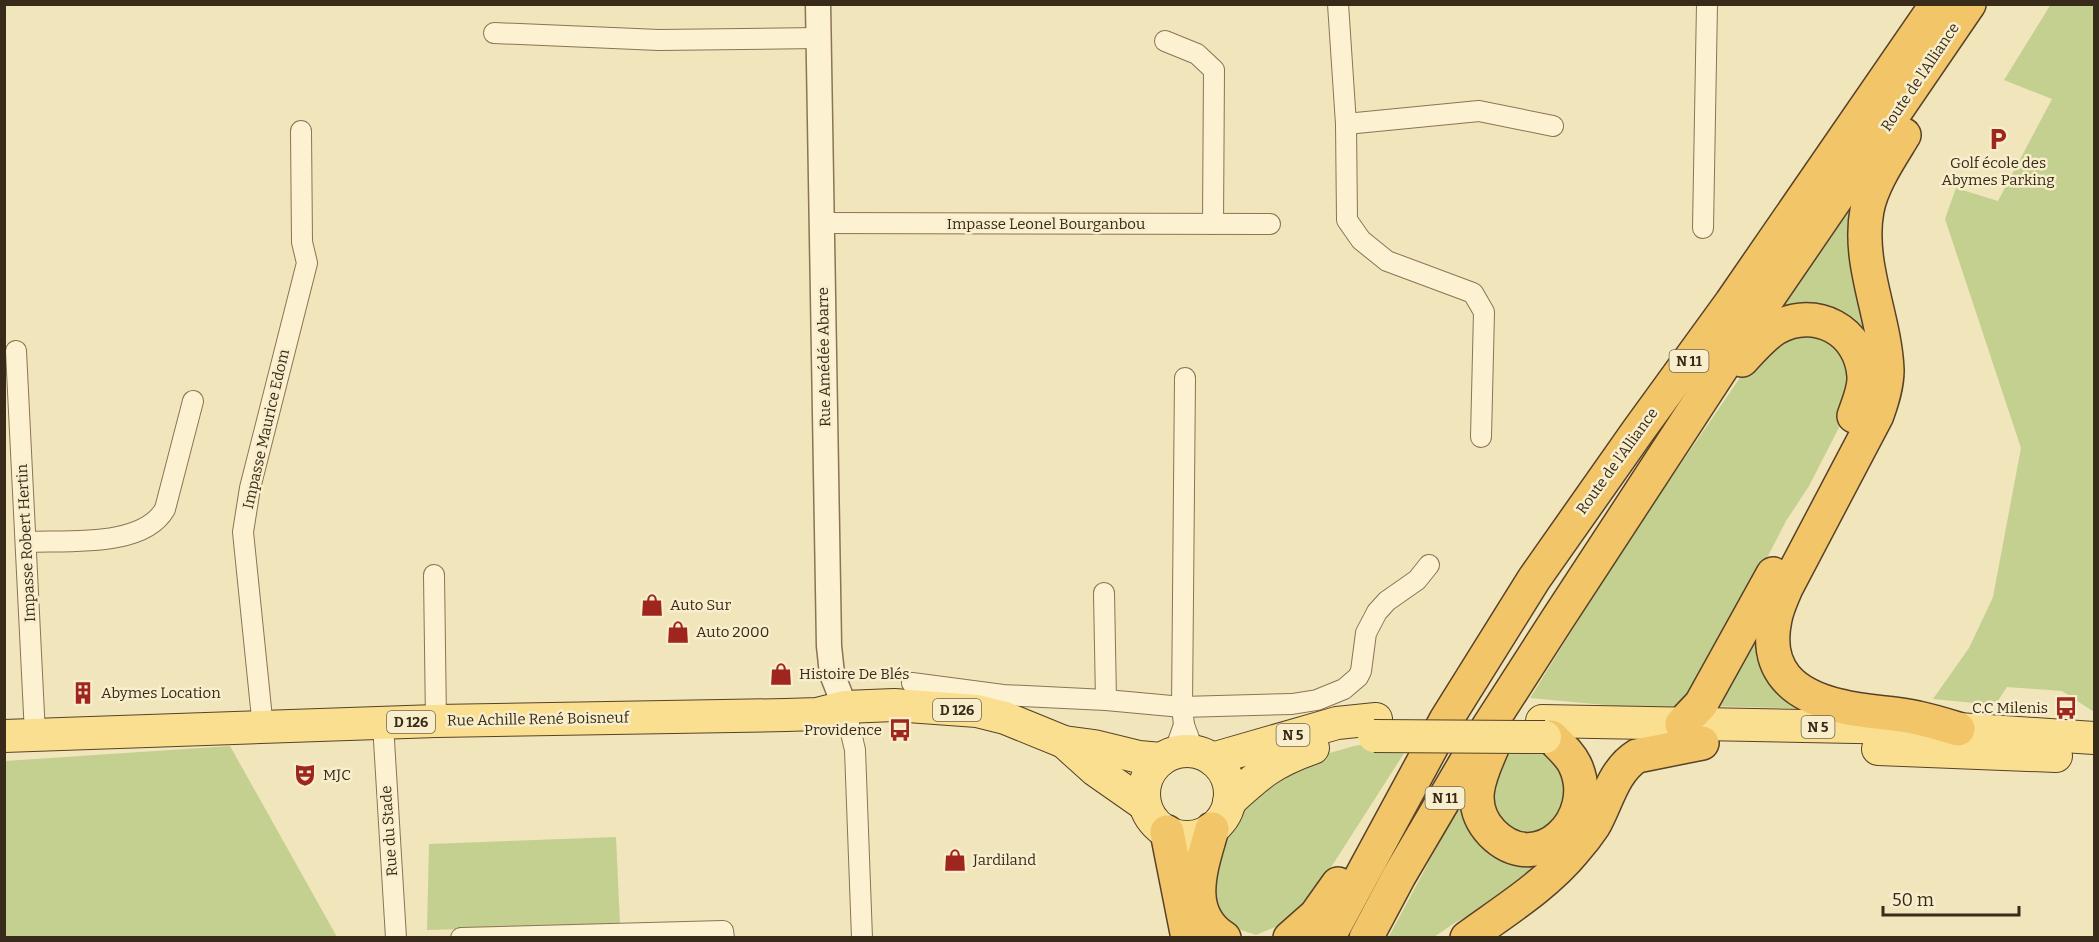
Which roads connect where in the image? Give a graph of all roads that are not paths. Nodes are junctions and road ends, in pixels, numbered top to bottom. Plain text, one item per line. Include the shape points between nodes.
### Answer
1 (818, 4) edge
2 (1338, 4) edge
3 (1707, 4) edge
4 (1937, 4) edge
5 (1969, 4) edge
6 (1985, 4) edge
7 (494, 33) dead end
8 (819, 38) junction
9 (1165, 41) dead end
10 (1346, 124) junction
11 (1553, 126) dead end
12 (301, 130) dead end
13 (822, 223) junction
14 (1213, 224) junction
15 (1270, 224) dead end
16 (1703, 228) dead end
17 (16, 351) dead end
18 (1185, 378) dead end
19 (193, 401) dead end
20 (1638, 431) junction
21 (1481, 437) dead end
22 (1676, 439) junction
23 (26, 542) junction
24 (1429, 565) dead end
25 (434, 575) dead end
26 (1104, 592) dead end
27 (1531, 662) junction
28 (912, 683) dead end
29 (1106, 700) junction
30 (845, 707) junction
31 (436, 721) junction
32 (383, 724) junction
33 (263, 728) junction
34 (1375, 728) junction
35 (1958, 729) junction
36 (1546, 732) junction
37 (1692, 733) junction
38 (20, 735) edge
39 (2094, 738) edge
40 (1064, 742) junction
41 (1184, 742) junction
42 (2094, 758) edge
43 (1229, 802) junction
44 (1145, 805) junction
45 (1212, 829) junction
46 (1167, 832) junction
47 (1184, 930) edge
48 (396, 938) edge
49 (461, 938) edge
50 (724, 938) edge
51 (862, 938) edge
52 (1224, 938) edge
53 (1290, 938) edge
54 (1328, 938) edge
55 (1366, 938) edge
56 (1467, 938) edge

1 - 8 street, Rue Amédée Abarre
2 - 10 street
3 - 16 street
4 - 20 highway, Route de l'Alliance / N 11
5 - 22 highway, Route de l'Alliance / N 11
6 - 35 highway via 1888,161 1867,208 1865,251 1885,352 1885,387 1877,415 1786,588 1772,633 1775,656 1785,679 1798,690 1840,707 1917,717
7 - 8 street via 659,40
8 - 13 street, Rue Amédée Abarre
9 - 14 street via 1197,54 1214,70
10 - 11 street via 1479,111
10 - 21 street via 1347,220 1361,240 1387,261 1473,293 1484,312
12 - 33 street, Impasse Maurice Edom via 302,242 307,262 250,488 243,532
13 - 14 street, Impasse Leonel Bourganbou
13 - 30 street, Rue Amédée Abarre via 829,646 832,674
14 - 15 street, Impasse Leonel Bourganbou
17 - 23 street, Impasse Robert Hertin
18 - 41 street
19 - 23 street via 159,520 120,538
20 - 53 highway via 1619,448 1540,552 1466,669 1360,851 1316,915
20 - 54 highway, Route de l'Alliance / N 11 via 1534,579 1446,720
22 - 27 highway, Route de l'Alliance / N 11
22 - 37 highway via 1731,372 1775,328 1809,318 1819,320 1843,332 1856,348 1864,375 1854,416 1701,704
23 - 38 street, Impasse Robert Hertin
24 - 41 street via 1417,580 1377,612 1366,633 1361,671 1352,684 1331,695
25 - 31 street
26 - 29 street
27 - 36 highway via 1477,785 1477,805 1484,822 1511,848 1536,849 1548,845 1572,825 1579,809 1579,774 1570,756
27 - 55 highway, Route de l'Alliance / N 11 via 1469,757
28 - 29 street via 1003,695
29 - 41 street
30 - 31 main road, Rue Achille René Boisneuf / D 126 via 817,714
30 - 40 main road, Rue Achille René Boisneuf / D 126 via 894,705 977,711
30 - 51 street via 855,750
31 - 32 main road, Rue Achille René Boisneuf / D 126
32 - 33 main road, Rue Achille René Boisneuf / D 126
32 - 48 street, Rue du Stade
33 - 38 main road, Rue Achille René Boisneuf / D 126
34 - 36 main road, N 5
34 - 41 main road, N 5 via 1337,723
34 - 43 main road, N 5 via 1282,760 1258,775
35 - 37 main road, N 5
35 - 39 main road, N 5
36 - 37 main road, N 5
37 - 42 main road, N 5
37 - 56 highway via 1628,762 1593,826 1573,852 1549,876
40 - 41 main road, Rue Achille René Boisneuf / D 126 via 1139,757
40 - 44 main road, Rue Achille René Boisneuf / D 126 via 1095,770
41 - 43 main road via 1223,771 1229,786
41 - 44 main road via 1152,768 1146,780
43 - 45 main road
44 - 46 main road via 1157,825
45 - 46 main road via 1190,837
45 - 52 highway via 1200,874 1199,901 1208,923
46 - 47 highway
49 - 50 street via 723,931

